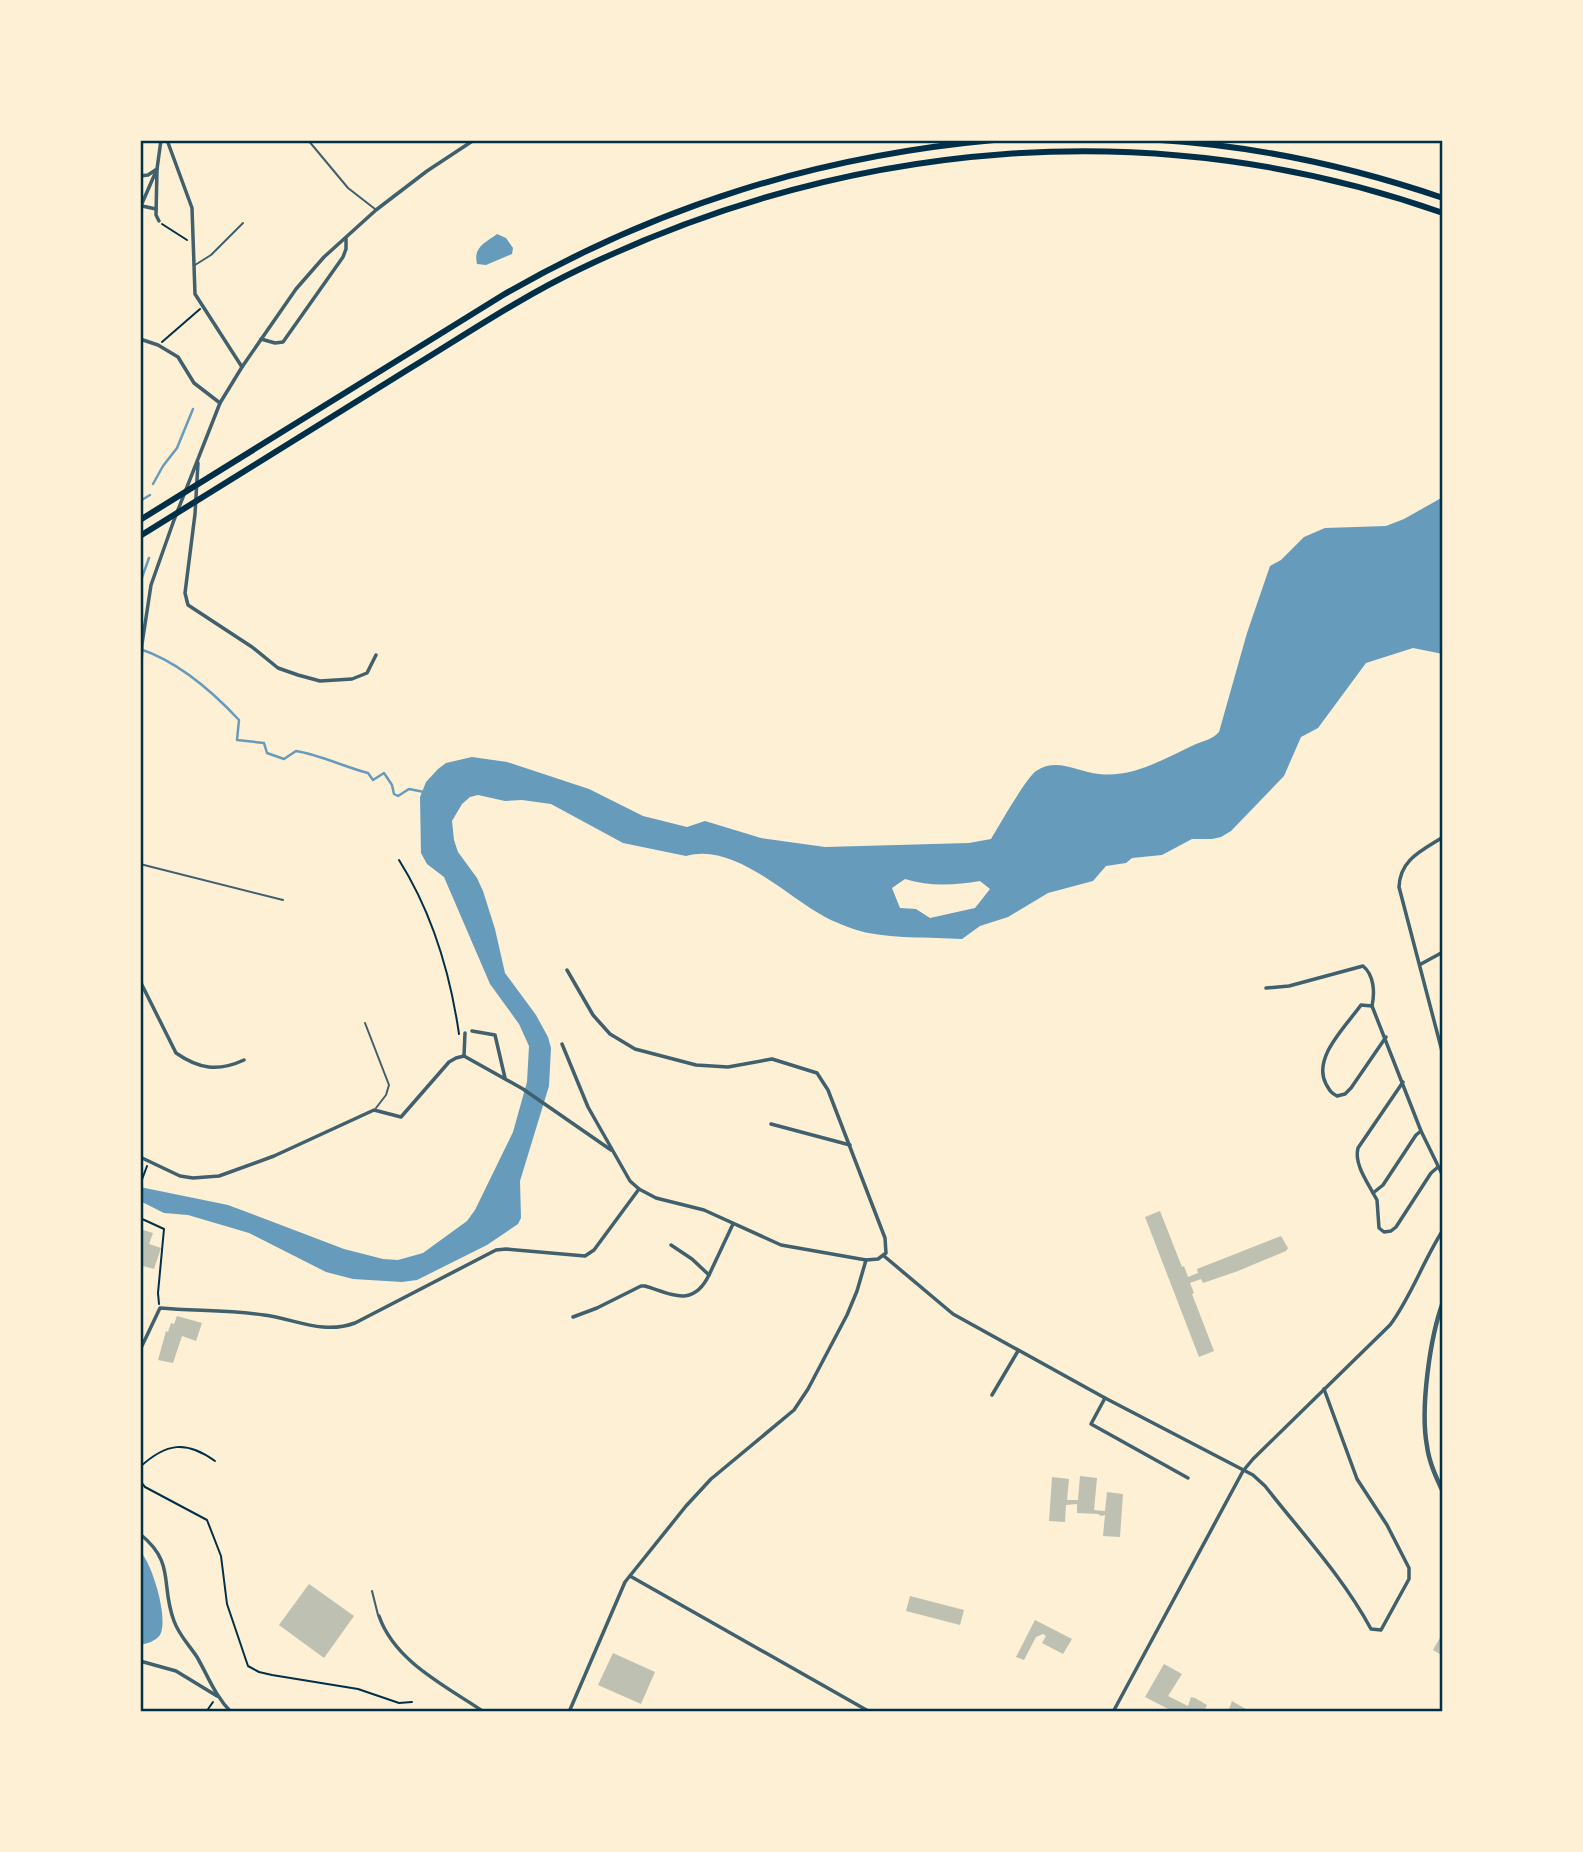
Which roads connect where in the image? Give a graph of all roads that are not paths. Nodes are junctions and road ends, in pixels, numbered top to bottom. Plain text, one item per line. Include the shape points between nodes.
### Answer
1 (161, 140) edge
2 (167, 140) edge
3 (308, 140) edge
4 (474, 140) edge
5 (994, 140) edge
6 (1160, 140) edge
7 (157, 169) junction
8 (140, 176) edge
9 (1443, 198) edge
10 (141, 207) edge
11 (156, 209) junction
12 (376, 210) junction
13 (1443, 213) edge
14 (159, 221) road end
15 (243, 223) dead end
16 (346, 237) junction
17 (194, 265) junction
18 (140, 339) edge
19 (261, 339) junction
20 (242, 367) junction
21 (220, 403) junction
22 (198, 458) junction
23 (140, 520) edge
24 (140, 536) edge
25 (376, 655) dead end
26 (141, 659) edge
27 (141, 676) edge
28 (140, 685) edge
29 (1443, 836) edge
30 (140, 864) edge
31 (284, 900) dead end
32 (1443, 952) edge
33 (1421, 964) junction
34 (568, 971) dead end
35 (140, 981) edge
36 (1266, 988) dead end
37 (1373, 1006) junction
38 (365, 1023) dead end
39 (472, 1031) dead end
40 (462, 1034) road end
41 (1386, 1037) junction
42 (562, 1044) dead end
43 (1443, 1055) edge
44 (464, 1056) junction
45 (244, 1060) dead end
46 (505, 1078) junction
47 (1403, 1082) junction
48 (374, 1110) junction
49 (771, 1124) dead end
50 (1421, 1131) junction
51 (850, 1145) junction
52 (612, 1150) junction
53 (140, 1157) edge
54 (1438, 1167) junction
55 (1443, 1176) edge
56 (639, 1189) junction
57 (1373, 1193) junction
58 (733, 1224) junction
59 (1443, 1230) edge
60 (671, 1245) dead end
61 (884, 1256) junction
62 (866, 1260) junction
63 (709, 1275) junction
64 (1443, 1302) edge
65 (573, 1317) dead end
66 (140, 1349) edge
67 (1018, 1350) junction
68 (1324, 1389) junction
69 (992, 1395) dead end
70 (1105, 1398) junction
71 (1243, 1471) junction
72 (1188, 1478) dead end
73 (1443, 1492) edge
74 (140, 1534) edge
75 (630, 1576) junction
76 (372, 1591) dead end
77 (379, 1616) joint
78 (140, 1661) edge
79 (218, 1697) junction
80 (231, 1712) edge
81 (484, 1712) edge
82 (569, 1712) edge
83 (870, 1712) edge
84 (1114, 1712) edge

1 - 7 street
2 - 17 street via 192,208
3 - 12 lane via 348,188
4 - 12 street
5 - 23 highway via 836,163 749,186 644,224 503,295
6 - 9 highway via 1299,159
7 - 8 street
7 - 10 street
7 - 11 street
10 - 11 street
11 - 14 street
12 - 16 street
13 - 24 highway via 1296,172 1125,152 998,154 848,175 708,215 578,270 468,332
15 - 17 lane
16 - 19 street via 296,289
16 - 19 street via 343,257 284,342
17 - 20 street via 195,294
18 - 21 street via 178,357 194,383
19 - 20 street
20 - 21 street
21 - 22 street
22 - 25 street via 187,605 278,668 298,676 320,681 352,679 367,673
22 - 26 street via 151,585
26 - 27 street
27 - 28 street
29 - 33 street via 1412,856 1399,879
30 - 31 lane
32 - 33 street
33 - 43 street
34 - 51 street via 593,1015 610,1034 635,1049 696,1065 728,1066 772,1059 817,1073
35 - 45 street via 176,1053 209,1068 228,1068
36 - 37 street via 1363,966 1375,993
37 - 41 street
37 - 41 street via 1361,1005 1326,1054 1322,1077 1331,1093 1338,1096 1351,1088
38 - 48 lane via 389,1085
39 - 46 street via 495,1035
40 - 44 street
41 - 47 street
42 - 52 street
44 - 46 street
44 - 48 street via 449,1062 401,1117
46 - 52 street
47 - 50 street
47 - 57 street via 1356,1154
48 - 53 street via 219,1176 180,1176
49 - 51 street
50 - 54 street
50 - 57 street
51 - 61 street via 885,1238
52 - 56 street
54 - 55 street
54 - 57 street via 1391,1231 1379,1228
56 - 58 street
56 - 66 street via 590,1254 496,1251 347,1326 325,1328 266,1315 160,1308
58 - 62 street via 781,1245
58 - 63 street
59 - 68 street via 1390,1325
60 - 63 street
61 - 62 street
61 - 67 street via 953,1314
62 - 75 street via 847,1315 794,1410 711,1479
63 - 65 street via 700,1290 688,1296 641,1286
64 - 73 street via 1425,1410 1426,1445
67 - 69 street
67 - 70 street
68 - 71 street
68 - 71 street via 1357,1479 1409,1568 1409,1579 1381,1630 1371,1629 1357,1603 1265,1486
70 - 71 street
70 - 72 street via 1091,1424
71 - 84 street
74 - 79 street via 162,1557 175,1625
75 - 82 street
75 - 83 street
76 - 77 lane
77 - 81 street via 394,1646
78 - 79 street via 176,1671
79 - 80 street

